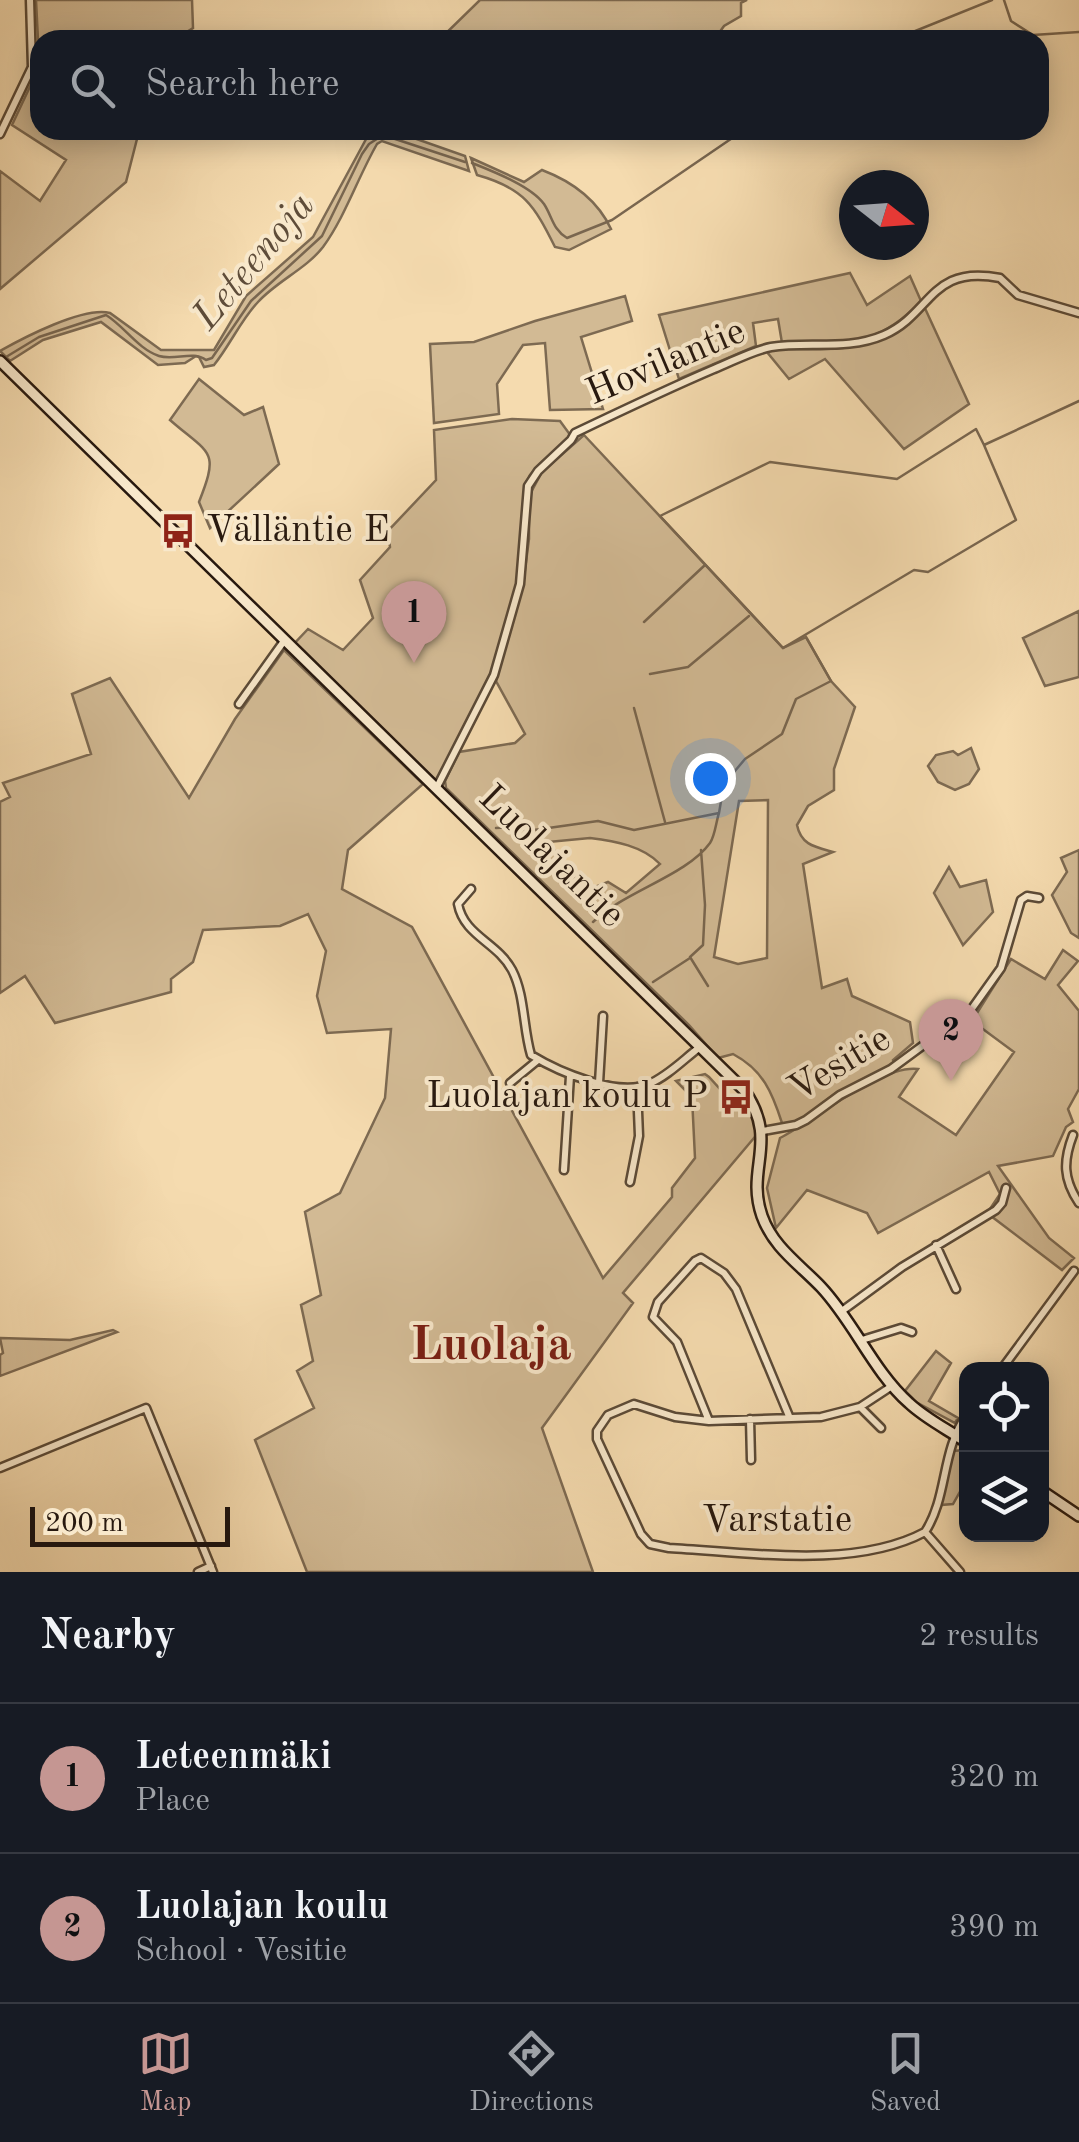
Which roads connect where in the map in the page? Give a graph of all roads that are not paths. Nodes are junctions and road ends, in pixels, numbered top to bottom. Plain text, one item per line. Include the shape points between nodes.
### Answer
1 (30, 0) edge
2 (31, 30) edge
3 (30, 72) edge
4 (0, 134) edge
5 (1079, 313) edge
6 (0, 361) edge
7 (284, 641) junction
8 (239, 704) dead end
9 (437, 787) junction
10 (471, 889) dead end
11 (1039, 898) dead end
12 (603, 1016) dead end
13 (701, 1046) junction
14 (535, 1057) junction
15 (570, 1076) junction
16 (599, 1082) junction
17 (510, 1084) dead end
18 (637, 1086) junction
19 (763, 1131) junction
20 (1074, 1134) dead end
21 (564, 1170) dead end
22 (630, 1182) dead end
23 (1006, 1188) dead end
24 (1079, 1203) edge
25 (936, 1245) junction
26 (1074, 1271) dead end
27 (956, 1289) dead end
28 (842, 1311) junction
29 (912, 1332) dead end
30 (862, 1340) junction
31 (1007, 1362) edge
32 (892, 1386) junction
33 (860, 1406) junction
34 (789, 1416) junction
35 (709, 1420) junction
36 (750, 1420) junction
37 (959, 1427) edge
38 (881, 1428) dead end
39 (955, 1434) junction
40 (959, 1437) edge
41 (752, 1460) dead end
42 (0, 1468) edge
43 (1049, 1496) edge
44 (1079, 1516) edge
45 (925, 1532) junction
46 (212, 1569) edge
47 (198, 1572) edge
48 (960, 1572) edge

1 - 2 street
3 - 4 street
5 - 9 street, Hovilantie via 1018,296 1000,278 968,276 935,289 904,321 870,340 760,350 575,433 528,486 520,584 494,675
6 - 7 main road, Luolajantie
7 - 8 street
7 - 9 main road, Luolajantie
9 - 13 main road, Luolajantie
10 - 14 street via 458,904 460,913 514,974
11 - 19 street, Vesitie via 1021,900 1002,968 953,1026 796,1126
12 - 16 street
13 - 18 street
13 - 19 main road, Luolajantie via 744,1090
14 - 15 street
14 - 17 street
15 - 16 street
15 - 21 street
16 - 18 street
18 - 22 street via 639,1136
19 - 28 main road via 757,1186 766,1226
20 - 24 street via 1064,1158
23 - 25 street via 996,1210
25 - 27 street
25 - 28 street
26 - 31 street
28 - 30 main road
29 - 30 street via 901,1328
30 - 32 main road
32 - 33 street
32 - 39 main road
33 - 34 street
33 - 38 street
34 - 35 street via 745,1305 708,1260 694,1261 652,1317 677,1342
34 - 36 street
35 - 36 street
35 - 45 street, Varstatie via 634,1404 608,1415 596,1431 650,1544 820,1556
36 - 41 street
37 - 39 street
39 - 40 main road
39 - 45 street
42 - 46 street via 146,1408
43 - 44 main road
45 - 48 street
46 - 47 street

